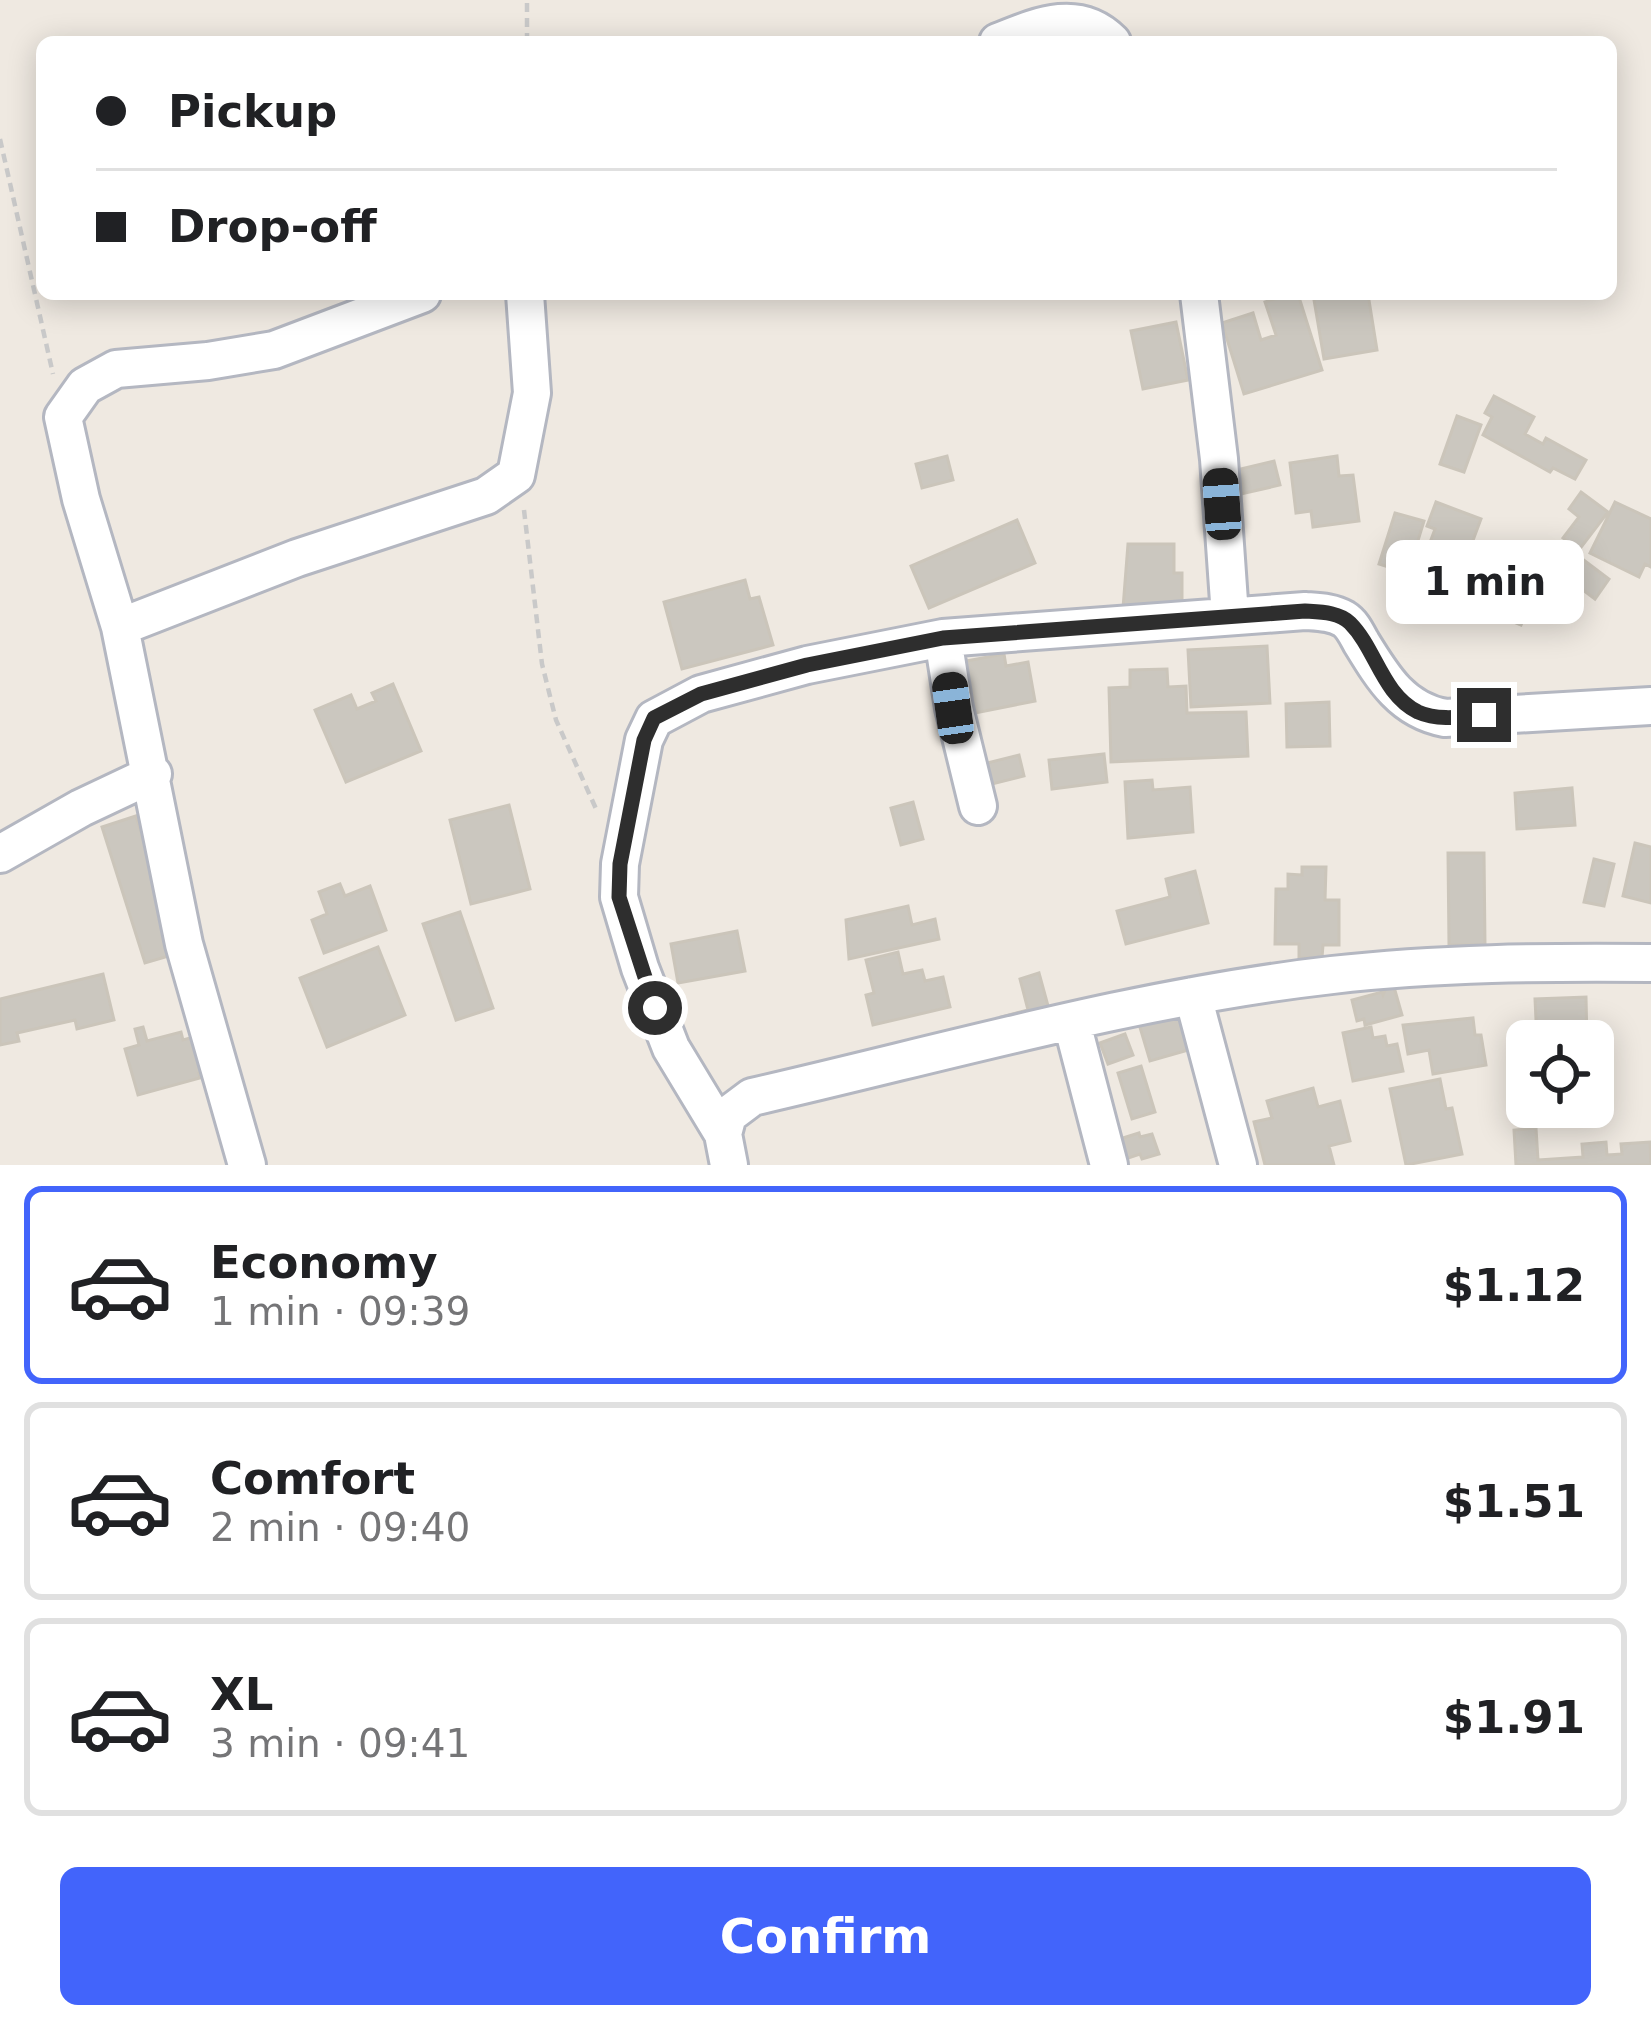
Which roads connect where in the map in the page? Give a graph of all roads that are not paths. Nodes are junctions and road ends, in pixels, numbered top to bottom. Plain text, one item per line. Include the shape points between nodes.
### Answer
1 (1015, 36) edge
2 (1105, 36) edge
3 (406, 300) edge
4 (525, 300) edge
5 (1200, 300) edge
6 (1230, 616) junction
7 (120, 627) junction
8 (943, 638) junction
9 (1651, 706) edge
10 (152, 774) junction
11 (978, 806) dead end
12 (0, 854) edge
13 (1651, 963) edge
14 (1193, 996) junction
15 (1072, 1024) junction
16 (726, 1149) edge
17 (247, 1165) edge
18 (1109, 1165) edge
19 (1238, 1165) edge

1 - 2 street via 1059,20 1093,25
3 - 7 street via 274,350 116,369 85,386 63,417
4 - 7 street via 532,392 517,476 486,496
5 - 6 street
6 - 8 street
6 - 9 street via 1332,613 1349,622 1381,674 1421,713
7 - 10 street
8 - 11 street
8 - 16 street via 701,694 654,718 644,740 619,897 671,1048
10 - 12 street
10 - 17 street via 184,944
13 - 14 street via 1464,965
14 - 15 street
14 - 19 street
15 - 16 street via 752,1097 728,1115
15 - 18 street

